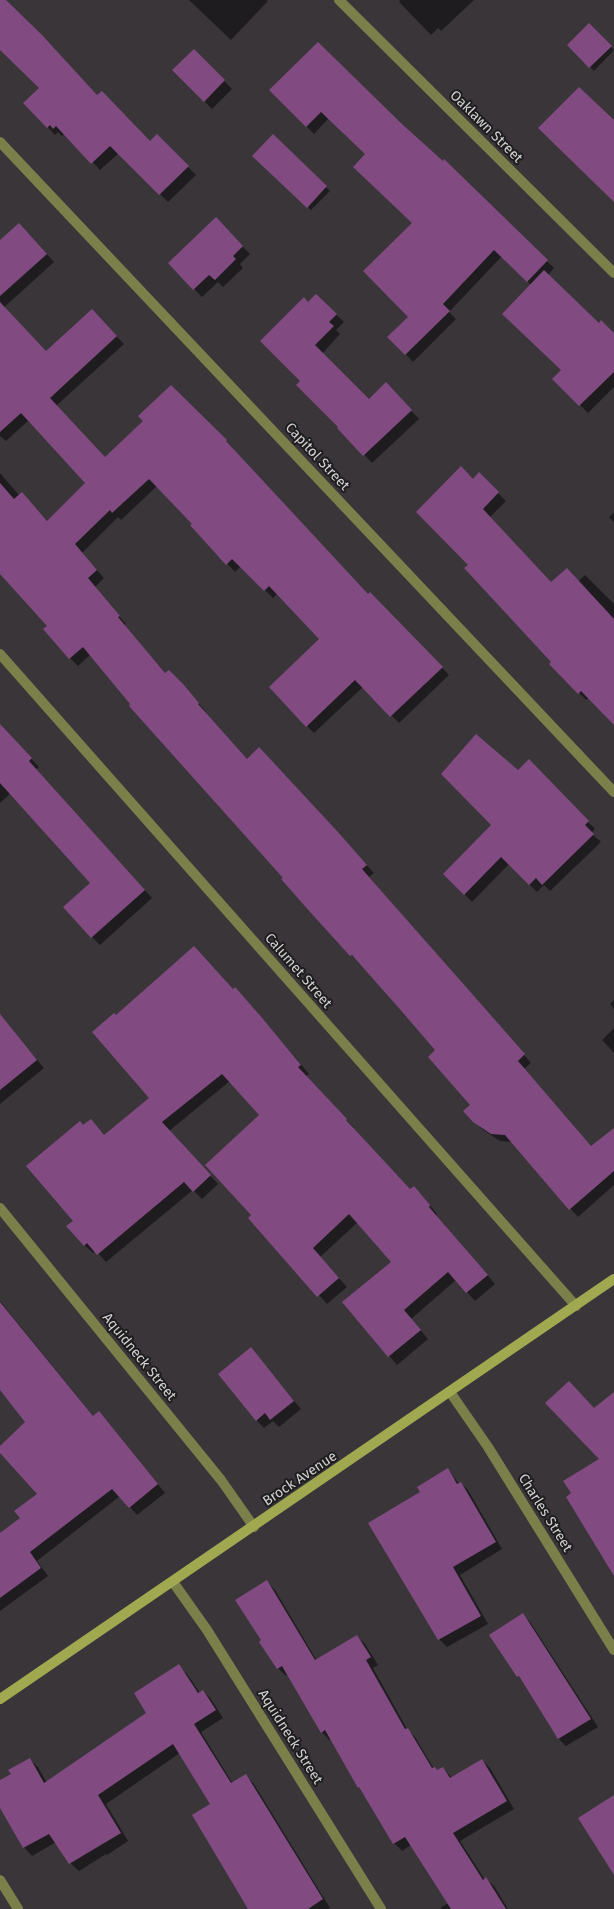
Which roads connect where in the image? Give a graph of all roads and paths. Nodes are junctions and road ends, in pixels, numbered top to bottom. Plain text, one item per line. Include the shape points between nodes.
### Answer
1 (339, 0) edge
2 (0, 142) edge
3 (614, 273) edge
4 (0, 654) edge
5 (614, 792) edge
6 (0, 1208) edge
7 (614, 1280) edge
8 (576, 1306) junction
9 (450, 1392) junction
10 (254, 1527) junction
11 (173, 1582) junction
12 (614, 1650) edge
13 (0, 1699) edge
14 (0, 1880) edge
15 (18, 1909) edge
16 (380, 1909) edge

1 - 3 street, Oaklawn Street
2 - 5 street, Capitol Street
4 - 8 street, Calumet Street
6 - 10 street, Aquidneck Street via 221,1480
7 - 8 main road, Brock Avenue
8 - 9 main road, Brock Avenue
9 - 10 main road, Brock Avenue
9 - 12 street, Charles Street via 488,1447
10 - 11 main road, Brock Avenue
11 - 13 main road, Brock Avenue
11 - 16 street, Aquidneck Street via 207,1630
14 - 15 street

